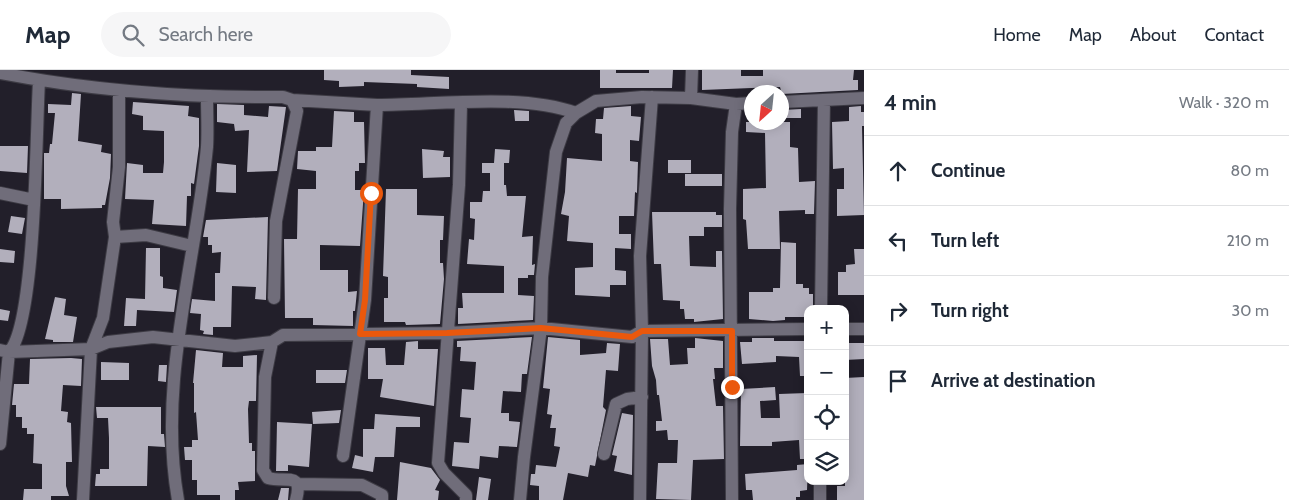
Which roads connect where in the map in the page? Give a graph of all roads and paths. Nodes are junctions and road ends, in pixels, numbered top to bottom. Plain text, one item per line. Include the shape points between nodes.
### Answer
1 (692, 70) edge
2 (0, 74) edge
3 (39, 81) junction
4 (119, 91) junction
5 (652, 97) junction
6 (208, 98) junction
7 (691, 98) junction
8 (864, 98) edge
9 (292, 100) junction
10 (824, 100) junction
11 (789, 102) edge
12 (461, 104) junction
13 (736, 104) junction
14 (744, 104) edge
15 (377, 105) junction
16 (576, 113) junction
17 (0, 193) edge
18 (34, 200) junction
19 (115, 237) junction
20 (192, 246) junction
21 (274, 298) dead end
22 (821, 305) edge
23 (541, 328) junction
24 (804, 329) edge
25 (849, 329) edge
26 (864, 329) edge
27 (642, 331) junction
28 (732, 331) junction
29 (447, 333) junction
30 (360, 334) junction
31 (179, 339) junction
32 (272, 342) junction
33 (91, 349) junction
34 (5, 351) edge
35 (642, 397) junction
36 (0, 444) edge
37 (604, 454) dead end
38 (343, 456) dead end
39 (298, 484) junction
40 (820, 485) edge
41 (83, 500) edge
42 (178, 500) edge
43 (296, 500) edge
44 (382, 500) edge
45 (466, 500) edge
46 (520, 500) edge
47 (640, 500) edge
48 (732, 500) edge
49 (820, 500) edge

1 - 7 street
2 - 3 street
3 - 4 street
3 - 18 street
4 - 6 street
4 - 19 street
5 - 7 street
5 - 16 street via 596,101
5 - 27 street via 640,256
6 - 9 street via 283,97
6 - 20 street via 207,146
7 - 13 street
8 - 10 street
9 - 15 street
9 - 21 street via 296,111 276,221
10 - 11 street
10 - 22 street
12 - 15 street
12 - 16 street via 523,103
12 - 29 street via 459,185
13 - 14 street
13 - 28 street via 730,209
15 - 30 street
16 - 23 street via 564,128 556,152 542,277
17 - 18 street
18 - 34 street via 24,310 15,346
19 - 20 street via 146,235
19 - 33 street via 102,318
20 - 31 street
23 - 27 street via 632,337
23 - 29 street
23 - 46 street
24 - 28 street
25 - 26 street
27 - 28 street
27 - 35 street
28 - 48 street
29 - 30 street
29 - 45 street via 438,463 466,495
30 - 32 street via 283,335
30 - 38 street
31 - 32 street via 235,346
31 - 33 street via 153,337 108,342
31 - 42 street via 172,408
32 - 39 street via 264,378 263,470 268,478 293,480
33 - 34 street
33 - 41 street
34 - 36 street
35 - 37 street via 627,398 616,404
35 - 47 street
39 - 43 street
39 - 44 street via 362,485 382,496
40 - 49 street

